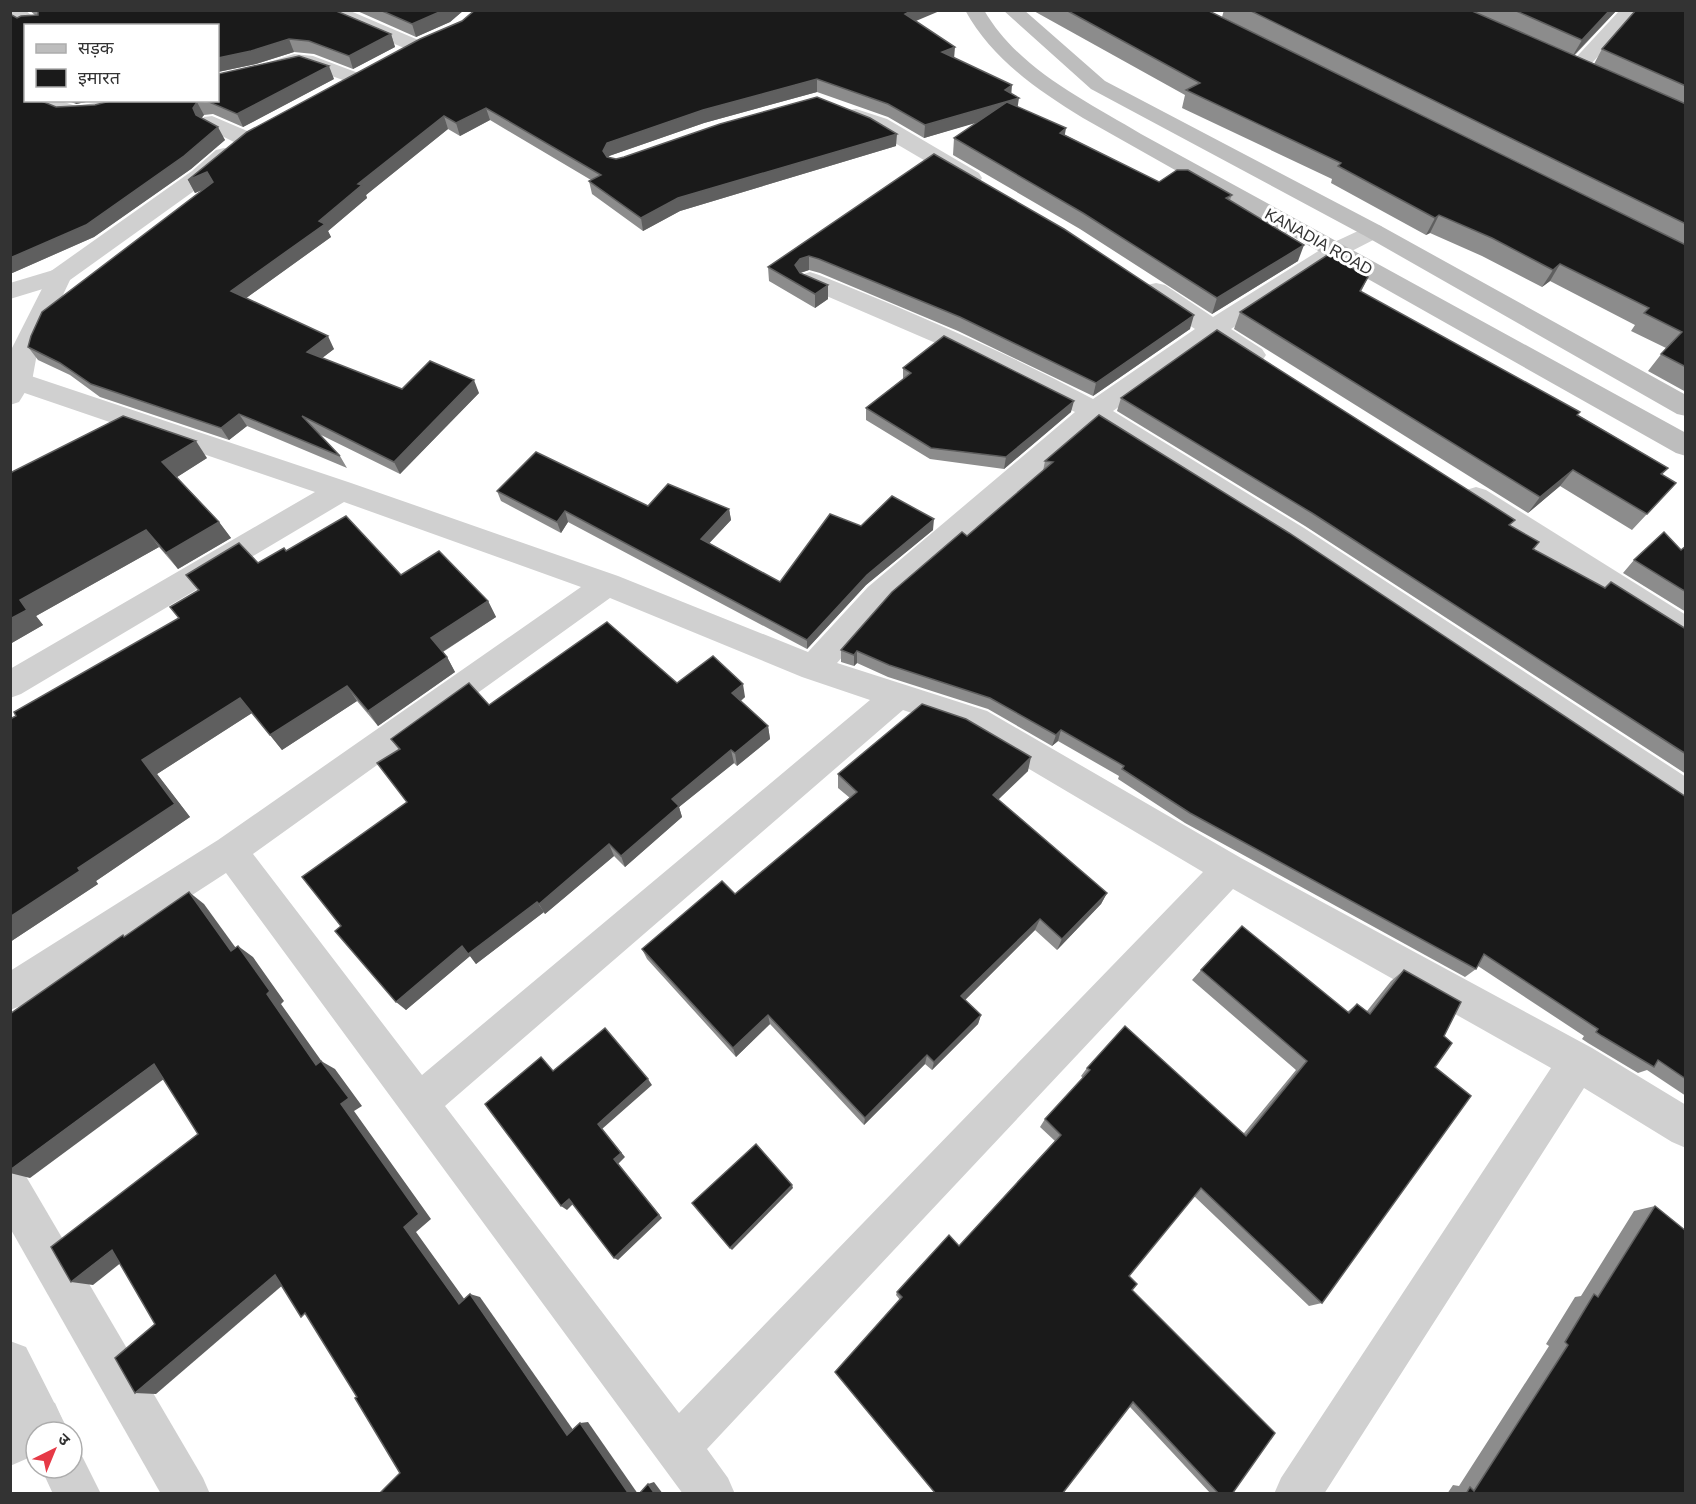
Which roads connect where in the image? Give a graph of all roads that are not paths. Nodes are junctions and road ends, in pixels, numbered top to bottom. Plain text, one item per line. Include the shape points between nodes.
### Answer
1 (11, 10) edge
2 (330, 10) edge
3 (974, 10) edge
4 (1012, 10) edge
5 (1631, 10) edge
6 (31, 24) edge
7 (396, 57) edge
8 (1553, 60) edge
9 (375, 67) edge
10 (1575, 70) junction
11 (354, 78) junction
12 (1595, 79) edge
13 (219, 80) edge
14 (333, 89) edge
15 (47, 102) edge
16 (130, 102) edge
17 (838, 108) edge
18 (212, 122) edge
19 (990, 188) edge
20 (1373, 231) junction
21 (1336, 250) junction
22 (60, 276) junction
23 (1137, 279) edge
24 (810, 280) edge
25 (10, 291) edge
26 (1212, 329) junction
27 (1272, 367) edge
28 (15, 389) edge
29 (1686, 407) edge
30 (1094, 411) junction
31 (1686, 446) edge
32 (1454, 483) edge
33 (341, 490) junction
34 (607, 584) junction
35 (1686, 631) edge
36 (813, 668) junction
37 (10, 685) edge
38 (897, 696) junction
39 (1686, 796) edge
40 (230, 850) junction
41 (1229, 869) junction
42 (10, 992) edge
43 (1578, 1062) junction
44 (419, 1103) junction
45 (1686, 1128) edge
46 (10, 1187) edge
47 (10, 1363) edge
48 (28, 1420) edge
49 (677, 1448) junction
50 (70, 1480) edge
51 (78, 1494) edge
52 (187, 1494) edge
53 (712, 1494) edge
54 (1297, 1494) edge

1 - 6 street
2 - 7 street via 427,41
3 - 21 main road, KANADIA ROAD via 1008,56 1050,87 1133,139
4 - 20 main road via 1098,85
5 - 10 street
8 - 10 street
9 - 11 street
10 - 12 street
11 - 13 street via 306,60 294,60
11 - 14 street
15 - 16 street via 61,111 92,114
17 - 19 street via 879,124
18 - 22 street via 253,133
20 - 21 street
20 - 29 main road
21 - 26 street
21 - 31 main road, KANADIA ROAD
22 - 25 street
22 - 28 street via 25,348
23 - 26 street
24 - 30 street via 920,325
26 - 27 street
26 - 30 street
28 - 33 street
30 - 36 street via 879,595
30 - 39 street via 1294,536
32 - 35 street
33 - 34 street
33 - 37 street
34 - 36 street
34 - 40 street
36 - 38 street
38 - 41 street via 976,721
38 - 44 street
40 - 42 street
40 - 44 street
41 - 43 street
41 - 49 street
43 - 45 street
43 - 54 street
44 - 49 street
46 - 52 street
47 - 48 street
49 - 53 street
50 - 51 street

